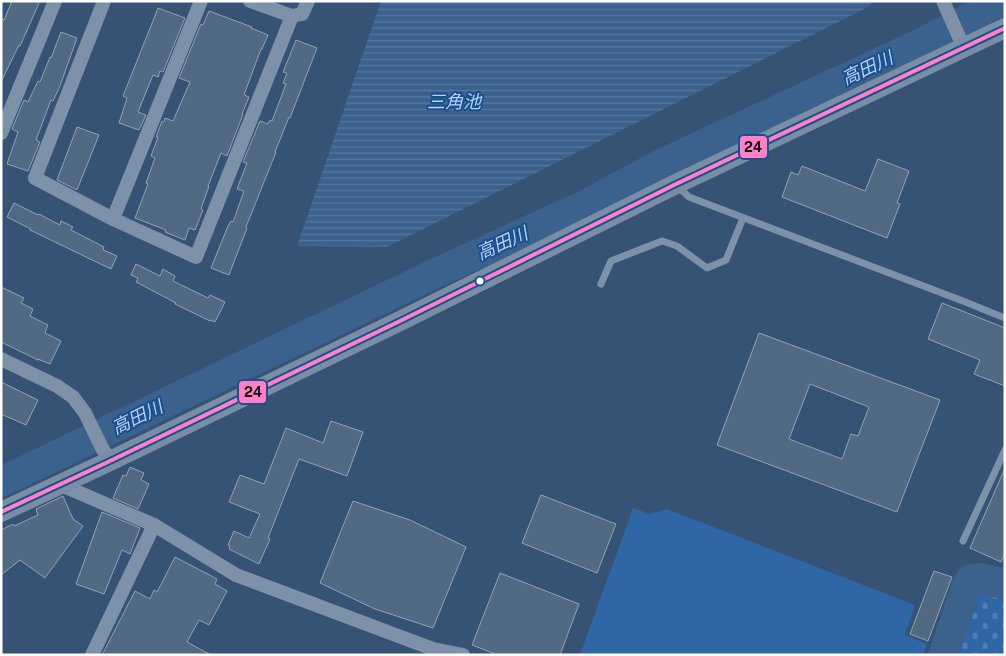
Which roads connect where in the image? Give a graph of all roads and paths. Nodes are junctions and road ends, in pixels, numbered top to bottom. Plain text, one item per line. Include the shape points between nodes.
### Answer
1 (55, 1) edge
2 (104, 1) edge
3 (201, 1) edge
4 (250, 1) edge
5 (308, 1) edge
6 (944, 3) edge
7 (292, 16) junction
8 (1005, 28) edge
9 (961, 43) junction
10 (1, 133) edge
11 (674, 185) junction
12 (743, 218) junction
13 (113, 219) junction
14 (601, 284) dead end
15 (1005, 318) edge
16 (1, 358) edge
17 (1005, 450) edge
18 (106, 455) junction
19 (59, 484) junction
20 (1, 512) edge
21 (154, 525) junction
22 (963, 540) dead end
23 (92, 655) edge
24 (463, 655) edge

1 - 10 street
2 - 13 street via 35,178
3 - 13 street
4 - 7 street
5 - 7 street via 302,14
6 - 9 street
7 - 13 street via 196,257
8 - 9 street
9 - 11 street
11 - 12 lane via 689,197
11 - 18 street via 400,321
12 - 14 lane via 726,260 707,268 677,246 662,241 611,261
12 - 15 lane
16 - 18 street via 57,386 73,398 85,413
17 - 22 lane
18 - 19 street
19 - 20 street
19 - 21 street
21 - 23 street
21 - 24 street via 236,575 434,649

